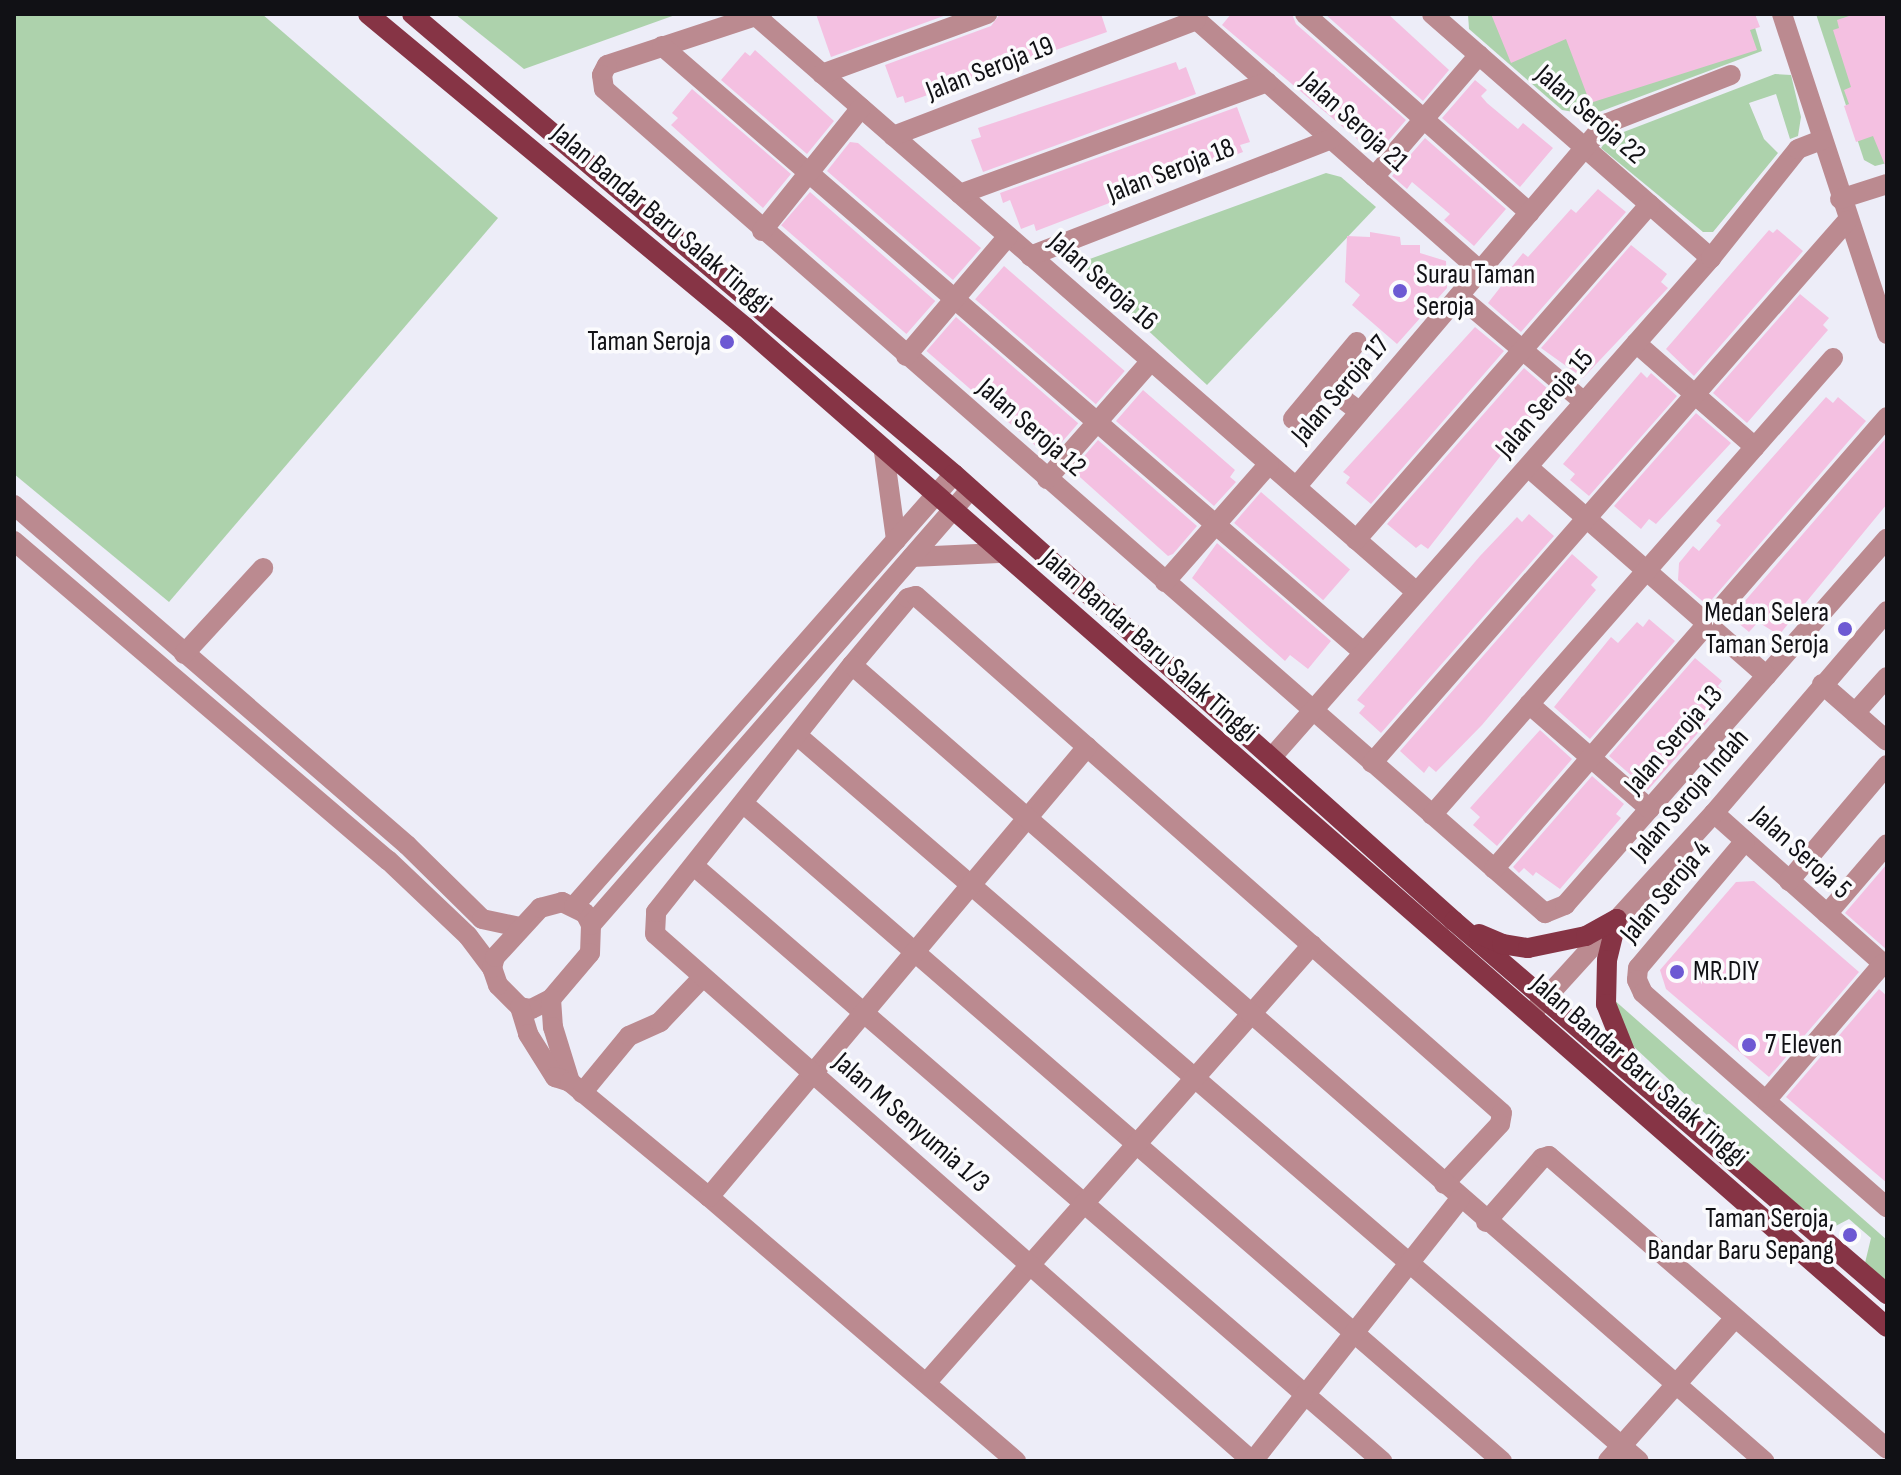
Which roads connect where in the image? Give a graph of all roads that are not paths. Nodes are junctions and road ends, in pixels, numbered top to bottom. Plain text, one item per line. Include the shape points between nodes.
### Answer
1 (368, 14) edge
2 (412, 14) edge
3 (987, 14) edge
4 (1222, 14) edge
5 (1305, 14) edge
6 (1782, 14) edge
7 (759, 15) edge
8 (1434, 15) edge
9 (1198, 21) edge
10 (662, 46) junction
11 (1479, 55) junction
12 (822, 74) junction
13 (1731, 75) dead end
14 (1267, 82) junction
15 (861, 108) junction
16 (1424, 119) junction
17 (893, 136) junction
18 (1331, 139) junction
19 (1822, 140) junction
20 (1586, 148) junction
21 (809, 173) junction
22 (1374, 177) junction
23 (1887, 184) edge
24 (960, 194) junction
25 (1840, 199) junction
26 (1650, 204) junction
27 (1530, 213) junction
28 (1847, 221) junction
29 (762, 231) junction
30 (1008, 236) junction
31 (1030, 256) junction
32 (1711, 258) junction
33 (1480, 271) junction
34 (1459, 296) junction
35 (955, 299) junction
36 (1887, 334) edge
37 (1357, 342) dead end
38 (1636, 343) junction
39 (1523, 350) junction
40 (906, 356) junction
41 (1833, 358) dead end
42 (1151, 361) junction
43 (1323, 384) junction
44 (1695, 395) junction
45 (1584, 402) junction
46 (1360, 412) junction
47 (1887, 417) edge
48 (1293, 419) dead end
49 (1097, 422) junction
50 (1755, 447) junction
51 (884, 452) junction
52 (1269, 464) junction
53 (1528, 467) junction
54 (954, 474) junction
55 (1047, 479) junction
56 (1296, 487) junction
57 (971, 489) junction
58 (934, 497) junction
59 (14, 505) edge
60 (951, 512) junction
61 (1587, 518) junction
62 (1216, 525) junction
63 (1887, 538) edge
64 (896, 540) junction
65 (1356, 540) junction
66 (14, 541) edge
67 (999, 553) junction
68 (912, 557) junction
69 (263, 568) dead end
70 (1647, 570) junction
71 (1165, 582) junction
72 (1414, 590) junction
73 (1887, 611) edge
74 (1708, 624) junction
75 (1362, 651) junction
76 (184, 654) junction
77 (852, 665) junction
78 (1767, 676) junction
79 (1887, 677) edge
80 (1822, 684) junction
81 (1529, 704) junction
82 (1312, 710) junction
83 (1855, 713) junction
84 (798, 736) junction
85 (1887, 741) edge
86 (1087, 747) junction
87 (1272, 757) junction
88 (1591, 758) junction
89 (1372, 763) junction
90 (1887, 765) edge
91 (744, 804) junction
92 (1650, 809) junction
93 (1714, 813) junction
94 (1030, 815) junction
95 (1432, 815) junction
96 (1745, 841) junction
97 (1887, 844) edge
98 (694, 866) junction
99 (1494, 869) junction
100 (1789, 881) junction
101 (971, 885) junction
102 (1565, 905) joint
103 (574, 906) junction
104 (1827, 914) junction
105 (1617, 919) junction
106 (1454, 921) junction
107 (591, 925) junction
108 (520, 927) junction
109 (1312, 945) junction
110 (915, 953) junction
111 (1885, 966) edge
112 (492, 968) junction
113 (703, 977) junction
114 (551, 999) junction
115 (1538, 1006) junction
116 (520, 1007) junction
117 (864, 1013) junction
118 (1252, 1014) junction
119 (813, 1074) junction
120 (1195, 1078) junction
121 (1639, 1080) junction
122 (576, 1087) junction
123 (1768, 1098) junction
124 (1137, 1145) junction
125 (1444, 1184) junction
126 (709, 1197) junction
127 (1460, 1199) junction
128 (1084, 1204) junction
129 (1887, 1207) edge
130 (1486, 1222) junction
131 (1410, 1263) junction
132 (1030, 1265) junction
133 (1887, 1294) edge
134 (1735, 1318) junction
135 (1887, 1327) edge
136 (1355, 1333) junction
137 (926, 1383) junction
138 (1676, 1385) junction
139 (1305, 1395) junction
140 (1887, 1449) edge
141 (1615, 1453) edge
142 (1016, 1461) edge
143 (1253, 1461) edge
144 (1382, 1461) edge
145 (1502, 1461) edge
146 (1639, 1461) edge
147 (1764, 1461) edge

1 - 51 main road, Jalan Bandar Baru Salak Tinggi via 599,203
2 - 54 main road, Jalan Bandar Baru Salak Tinggi
3 - 12 street
4 - 9 street
5 - 16 street
6 - 19 street
7 - 10 street, Jalan Seroja 12
7 - 12 street, Jalan Seroja 16
8 - 11 street, Jalan Seroja 22
9 - 14 street, Jalan Seroja 21
9 - 17 street, Jalan Seroja 19
10 - 21 street
10 - 29 street, Jalan Seroja 12 via 607,65 604,89
11 - 16 street
11 - 20 street, Jalan Seroja 22
12 - 15 street, Jalan Seroja 16
13 - 20 street, Jalan Seroja 17 via 1605,124
14 - 18 street, Jalan Seroja 21
14 - 24 street
15 - 17 street, Jalan Seroja 16
15 - 21 street
16 - 22 street
16 - 27 street
17 - 24 street, Jalan Seroja 16
18 - 22 street, Jalan Seroja 21
18 - 31 street, Jalan Seroja 18
19 - 25 street
19 - 32 street, Jalan Seroja 15 via 1798,149
20 - 26 street, Jalan Seroja 22
20 - 27 street, Jalan Seroja 17
21 - 29 street
21 - 35 street
22 - 33 street, Jalan Seroja 21
23 - 25 street
24 - 30 street, Jalan Seroja 16
25 - 28 street
26 - 32 street, Jalan Seroja 22
26 - 39 street
27 - 33 street, Jalan Seroja 17
28 - 36 street
28 - 44 street
29 - 40 street, Jalan Seroja 12
30 - 31 street, Jalan Seroja 16
30 - 35 street
31 - 42 street, Jalan Seroja 16
32 - 38 street, Jalan Seroja 15
33 - 34 street, Jalan Seroja 17
34 - 39 street
34 - 46 street, Jalan Seroja 17
35 - 40 street
35 - 49 street
37 - 43 street
38 - 44 street
38 - 45 street, Jalan Seroja 15
39 - 45 street
39 - 65 street
40 - 55 street, Jalan Seroja 12
41 - 50 street
42 - 49 street
42 - 52 street, Jalan Seroja 16
43 - 46 street
43 - 48 street
44 - 50 street
44 - 61 street
45 - 53 street, Jalan Seroja 15
46 - 56 street, Jalan Seroja 17
47 - 74 street
49 - 55 street
49 - 62 street
50 - 70 street
51 - 58 main road, Jalan Bandar Baru Salak Tinggi
51 - 64 street
52 - 56 street, Jalan Seroja 16
52 - 62 street
53 - 61 street
53 - 72 street, Jalan Seroja 15
54 - 57 main road, Jalan Bandar Baru Salak Tinggi
54 - 58 street
55 - 71 street, Jalan Seroja 12
56 - 65 street, Jalan Seroja 16
57 - 60 street
57 - 87 main road, Jalan Bandar Baru Salak Tinggi
58 - 60 main road, Jalan Bandar Baru Salak Tinggi
58 - 64 street
59 - 76 street
60 - 67 main road, Jalan Bandar Baru Salak Tinggi
60 - 68 street
61 - 70 street
61 - 89 street
62 - 71 street
62 - 75 street
63 - 78 street, Jalan Seroja 13
64 - 103 street
65 - 72 street, Jalan Seroja 16
66 - 112 street via 388,860 468,936
67 - 68 street
67 - 115 main road, Jalan Bandar Baru Salak Tinggi
68 - 107 street
69 - 76 street
70 - 74 street
70 - 81 street
71 - 82 street, Jalan Seroja 12
72 - 75 street, Jalan Seroja 15
73 - 80 street, Jalan Seroja Indah
74 - 78 street
74 - 88 street
75 - 82 street, Jalan Seroja 15
76 - 108 street via 407,845 482,919
77 - 84 street, Jalan M Senyumia 1/3
77 - 86 street, Jalan M Senyumia 1/3 via 908,598 916,596
77 - 94 street
78 - 92 street, Jalan Seroja 13
79 - 83 street
80 - 83 street
80 - 93 street, Jalan Seroja Indah
81 - 88 street
81 - 95 street
82 - 87 street, Jalan Seroja 15
82 - 89 street, Jalan Seroja 12
83 - 85 street
84 - 91 street, Jalan M Senyumia 1/3
84 - 101 street
86 - 94 street
86 - 109 street
87 - 106 main road, Jalan Bandar Baru Salak Tinggi
88 - 92 street
88 - 99 street
89 - 95 street, Jalan Seroja 12
90 - 100 street
91 - 98 street, Jalan M Senyumia 1/3
91 - 110 street
92 - 102 street, Jalan Seroja 13
93 - 96 street, Jalan Seroja 5
93 - 105 street, Jalan Seroja Indah
94 - 101 street
94 - 118 street
95 - 99 street, Jalan Seroja 12
96 - 100 street, Jalan Seroja 5
96 - 123 street, Jalan Seroja 4 via 1638,968 1637,980 1643,993
97 - 104 street
98 - 113 street, Jalan M Senyumia 1/3 via 656,912 655,934
98 - 117 street
99 - 102 street, Jalan Seroja 12 via 1545,913
100 - 104 street, Jalan Seroja 5
101 - 110 street
101 - 120 street
103 - 107 street
103 - 108 street via 551,903
104 - 111 street, Jalan Seroja 5
105 - 106 main road via 1586,936 1528,948 1502,944
105 - 115 street, Jalan Seroja Indah
105 - 121 main road via 1604,983 1606,1004
106 - 115 main road, Jalan Bandar Baru Salak Tinggi
107 - 114 street via 590,953
108 - 112 street
109 - 118 street
109 - 125 street via 1502,1113 1500,1124
110 - 117 street
110 - 124 street
111 - 123 street
112 - 116 street via 498,985
113 - 119 street, Jalan M Senyumia 1/3
113 - 122 street via 660,1022 629,1036
114 - 116 street via 531,1009
114 - 122 street via 553,1027
115 - 121 main road, Jalan Bandar Baru Salak Tinggi
115 - 135 main road, Jalan Bandar Baru Salak Tinggi
116 - 122 street via 543,1064
117 - 119 street
117 - 128 street
118 - 120 street
118 - 125 street
119 - 126 street
119 - 132 street, Jalan M Senyumia 1/3
120 - 124 street
120 - 131 street
121 - 133 main road, Jalan Bandar Baru Salak Tinggi
122 - 126 street
123 - 129 street, Jalan Seroja 4
124 - 128 street
124 - 136 street
125 - 127 street
126 - 137 street
127 - 130 street
127 - 131 street
128 - 132 street
128 - 139 street
130 - 134 street via 1549,1156
130 - 138 street
131 - 136 street
131 - 141 street
132 - 137 street
132 - 143 street, Jalan M Senyumia 1/3
134 - 138 street
134 - 140 street
136 - 139 street
136 - 145 street
137 - 142 street
138 - 141 street
138 - 147 street
139 - 143 street
139 - 144 street
141 - 146 street

